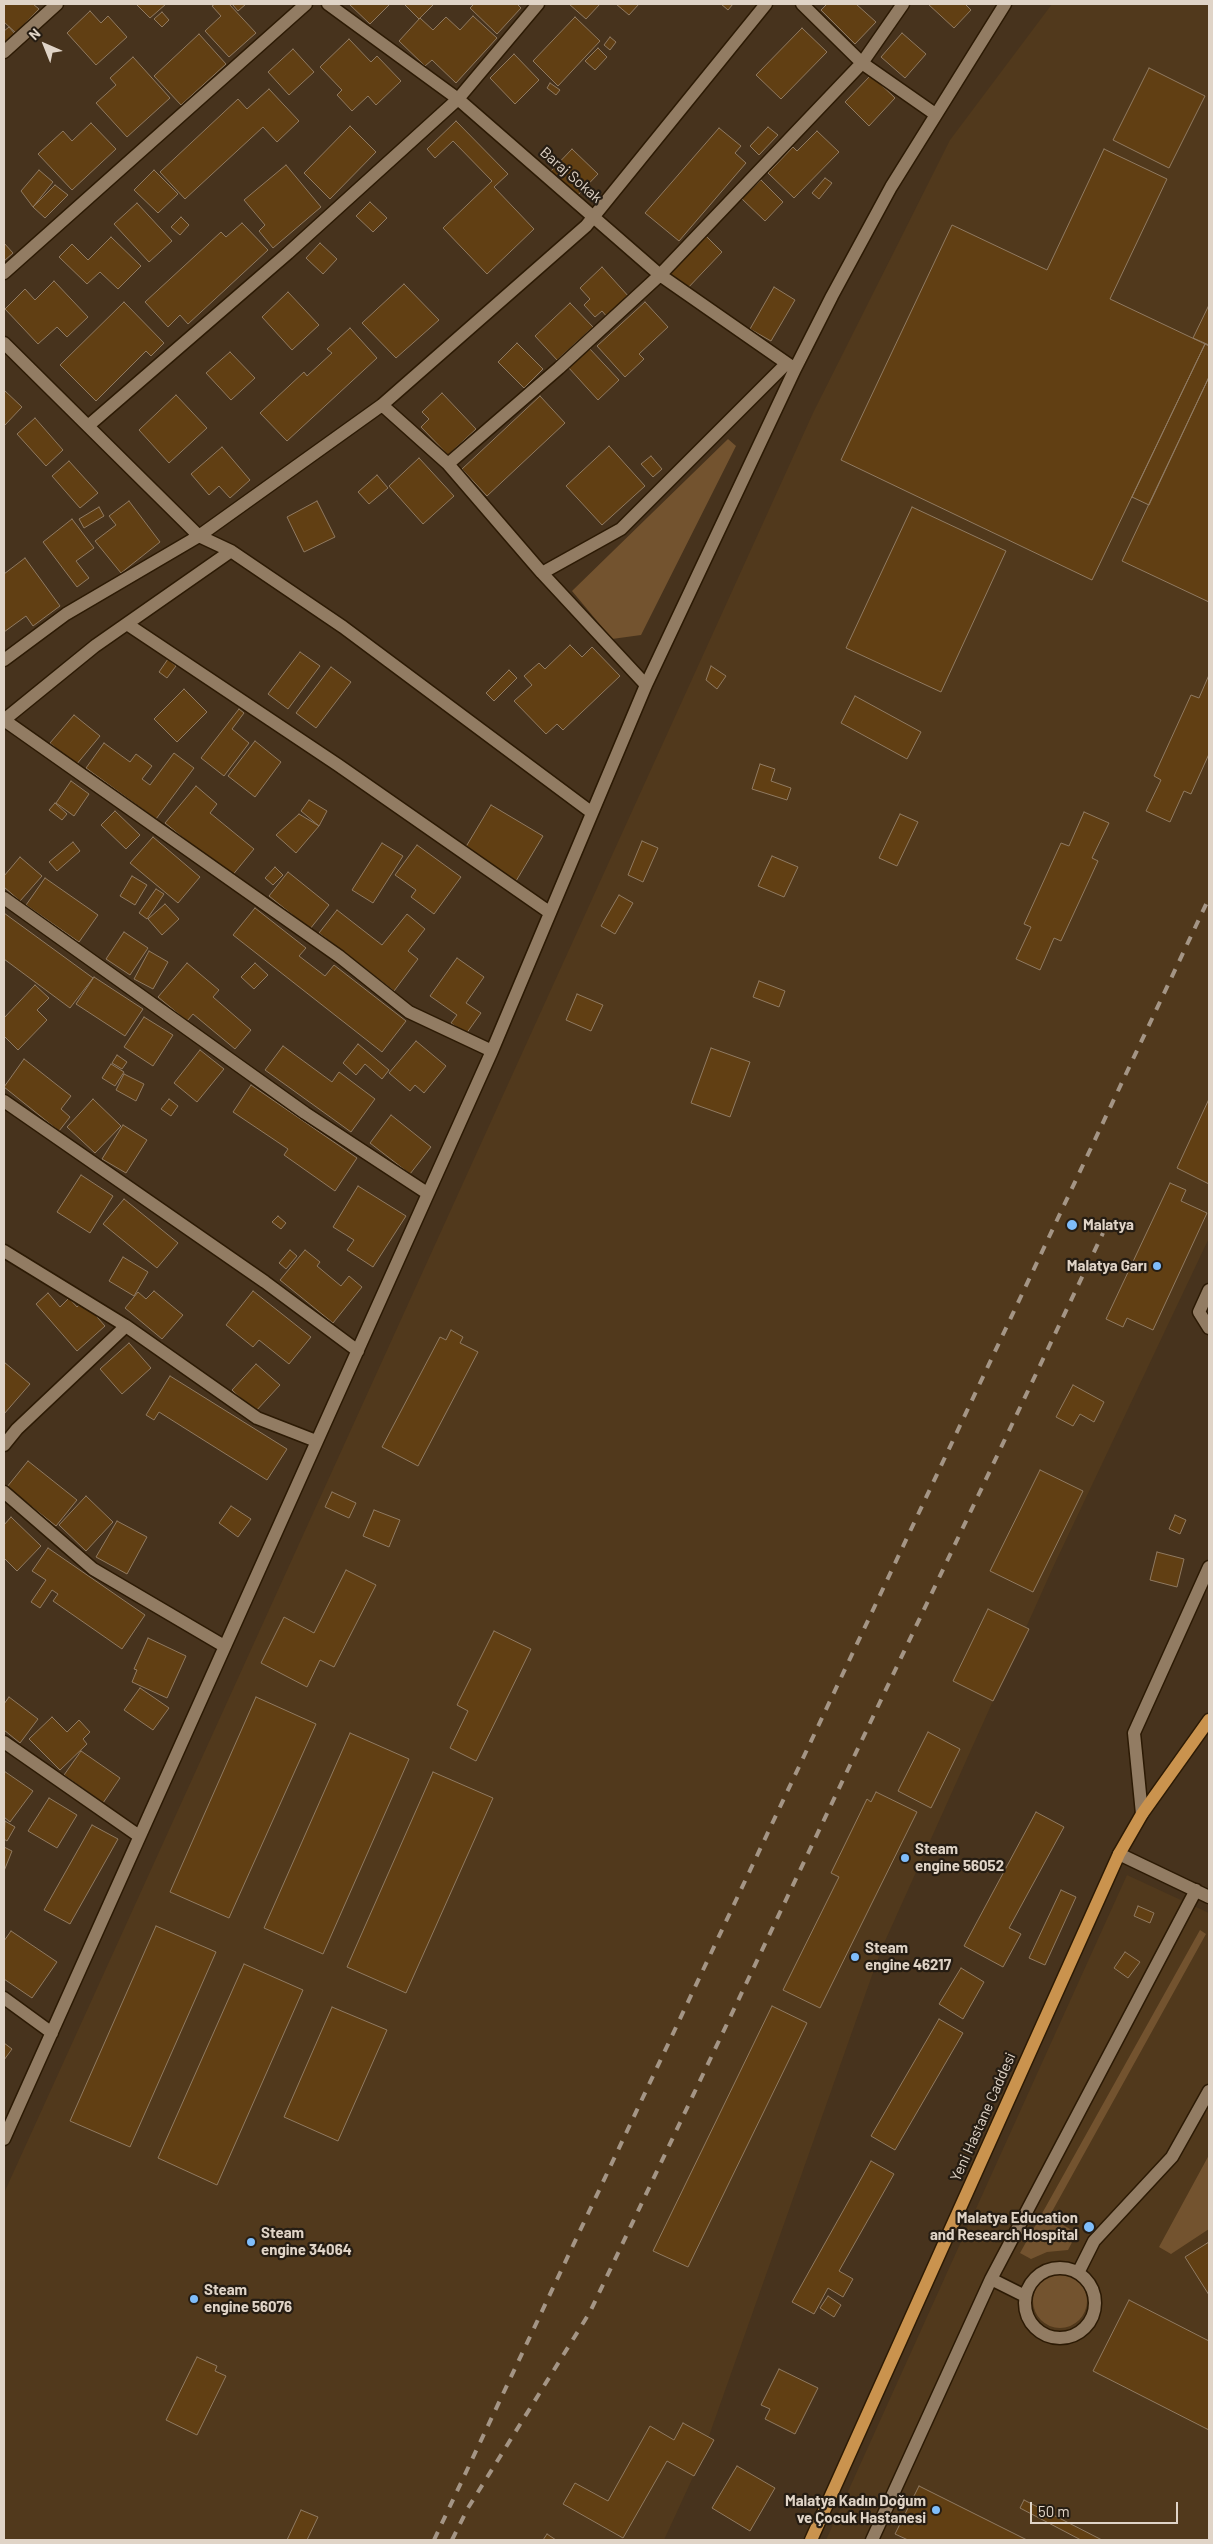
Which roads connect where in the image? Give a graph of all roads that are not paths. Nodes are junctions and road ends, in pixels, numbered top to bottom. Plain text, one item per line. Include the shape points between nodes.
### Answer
1 (57, 4) edge
2 (306, 4) edge
3 (328, 4) edge
4 (538, 4) edge
5 (766, 4) edge
6 (802, 4) edge
7 (902, 4) edge
8 (1005, 4) edge
9 (4, 52) edge
10 (862, 63) junction
11 (458, 99) junction
12 (935, 114) junction
13 (594, 216) junction
14 (4, 273) edge
15 (660, 275) junction
16 (4, 343) edge
17 (790, 367) junction
18 (382, 405) junction
19 (88, 426) junction
20 (448, 464) junction
21 (199, 536) junction
22 (231, 551) junction
23 (542, 573) junction
24 (127, 624) junction
25 (6, 655) edge
26 (646, 685) junction
27 (4, 720) edge
28 (591, 812) junction
29 (4, 898) edge
30 (549, 912) junction
31 (492, 1051) junction
32 (4, 1101) edge
33 (428, 1193) junction
34 (4, 1251) edge
35 (1209, 1290) edge
36 (126, 1326) junction
37 (1209, 1328) edge
38 (358, 1351) junction
39 (316, 1442) junction
40 (4, 1445) edge
41 (4, 1492) edge
42 (1209, 1567) edge
43 (224, 1646) junction
44 (1209, 1720) edge
45 (4, 1742) edge
46 (1142, 1814) junction
47 (139, 1836) junction
48 (1118, 1854) junction
49 (1196, 1890) junction
50 (1209, 1897) edge
51 (4, 1998) edge
52 (52, 2033) junction
53 (1209, 2090) edge
54 (4, 2139) edge
55 (1078, 2273) junction
56 (991, 2279) junction
57 (1025, 2296) junction
58 (811, 2540) edge
59 (872, 2540) edge

1 - 9 street
2 - 14 street
3 - 11 street, Baraj Sokak
4 - 11 street
5 - 13 street
6 - 10 street
7 - 10 street
8 - 12 street
10 - 12 street
10 - 15 street
11 - 13 street, Baraj Sokak
11 - 19 street via 288,253
12 - 17 street
13 - 15 street, Baraj Sokak
13 - 18 street
15 - 17 street, Baraj Sokak
15 - 20 street
16 - 19 street
17 - 23 street via 621,529
17 - 26 street
18 - 20 street
18 - 21 street
19 - 21 street
20 - 23 street
21 - 22 street
21 - 25 street via 66,614
22 - 24 street
22 - 28 street via 343,628
23 - 26 street
24 - 27 street
24 - 30 street
26 - 28 street
27 - 31 street via 340,957 409,1012
28 - 30 street
29 - 33 street via 305,1113
30 - 31 street
31 - 33 street
32 - 38 street via 265,1282
33 - 38 street
34 - 36 street
35 - 37 street via 1199,1312
36 - 39 street via 257,1418
36 - 40 street
38 - 39 street
39 - 43 street
41 - 43 street via 93,1569
42 - 46 street via 1134,1733
43 - 47 street
44 - 46 main road, Yeni Hastane Caddesi
45 - 47 street
46 - 48 main road, Yeni Hastane Caddesi
47 - 52 street
48 - 49 street
48 - 58 main road, Yeni Hastane Caddesi
49 - 50 street
49 - 56 street
51 - 52 street
52 - 54 street
53 - 55 street via 1172,2157 1094,2241
55 - 57 street via 1057,2268 1046,2271 1030,2285
55 - 57 street via 1093,2291 1094,2309 1087,2325 1068,2338 1050,2337 1035,2328 1028,2319
56 - 57 street
56 - 59 street

